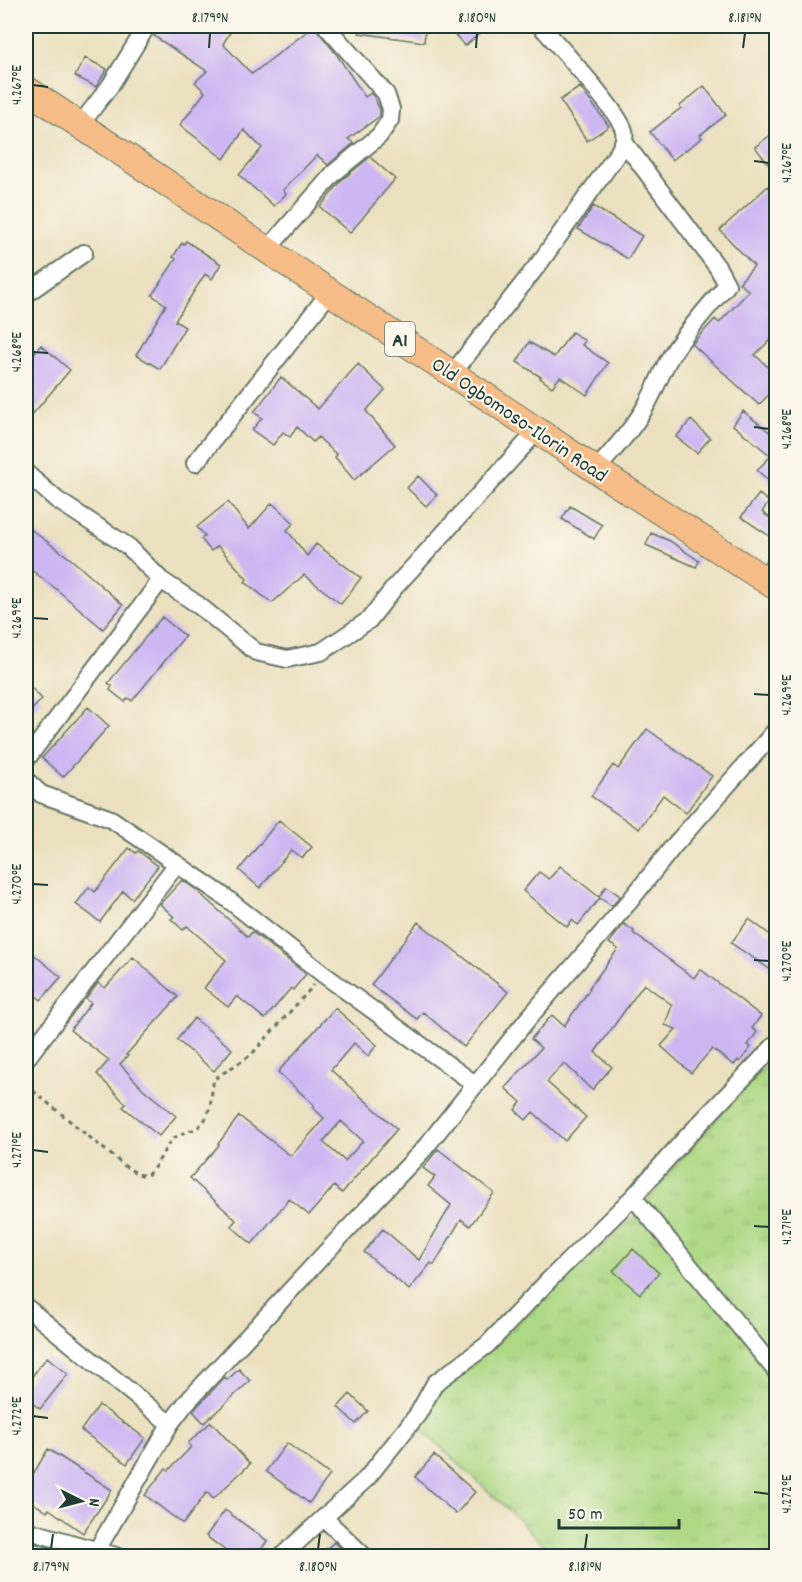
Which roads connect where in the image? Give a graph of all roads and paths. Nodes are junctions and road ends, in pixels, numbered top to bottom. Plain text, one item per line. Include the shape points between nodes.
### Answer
1 (147, 26) edge
2 (326, 26) edge
3 (542, 26) edge
4 (26, 88) edge
5 (80, 125) junction
6 (624, 142) junction
7 (267, 250) junction
8 (84, 253) dead end
9 (330, 292) junction
10 (26, 294) edge
11 (452, 374) junction
12 (537, 431) junction
13 (195, 463) dead end
14 (596, 470) junction
15 (28, 480) edge
16 (772, 576) edge
17 (161, 580) junction
18 (777, 730) edge
19 (26, 760) edge
20 (26, 780) edge
21 (177, 864) junction
22 (323, 974) junction
23 (777, 1044) edge
24 (26, 1059) edge
25 (26, 1085) edge
26 (476, 1085) junction
27 (633, 1197) junction
28 (26, 1307) edge
29 (777, 1371) edge
30 (171, 1424) junction
31 (324, 1518) junction
32 (26, 1530) edge
33 (97, 1550) junction
34 (116, 1557) edge
35 (282, 1557) edge
36 (364, 1557) edge

1 - 5 street
2 - 7 street via 386,94 392,110 390,120 379,136 334,173
3 - 6 street via 613,110 624,130
4 - 5 highway, Old Ogbomoso-Ilorin Road / A1
5 - 7 highway, Old Ogbomoso-Ilorin Road / A1
6 - 11 street via 542,261
6 - 14 street via 727,285 696,320 660,375 636,422
7 - 9 highway, Old Ogbomoso-Ilorin Road / A1
8 - 10 street
9 - 11 highway, Old Ogbomoso-Ilorin Road / A1
9 - 13 street
11 - 12 highway, Old Ogbomoso-Ilorin Road / A1
12 - 14 highway, Old Ogbomoso-Ilorin Road / A1
12 - 17 street via 369,620 321,652 287,659 256,652
14 - 16 highway, Old Ogbomoso-Ilorin Road / A1
15 - 17 street via 129,547
17 - 19 street
18 - 26 street via 672,848
20 - 21 street via 41,794 111,819
21 - 22 street
21 - 24 street
22 - 25 path via 251,1055 214,1079 204,1121 171,1141 160,1162 146,1176 126,1167
22 - 26 street
23 - 27 street
26 - 30 street via 424,1149 186,1402
27 - 29 street
27 - 31 street via 487,1345 435,1383 418,1414 366,1478
28 - 30 street
30 - 33 street
31 - 35 street
31 - 36 street
32 - 33 street
33 - 34 street

